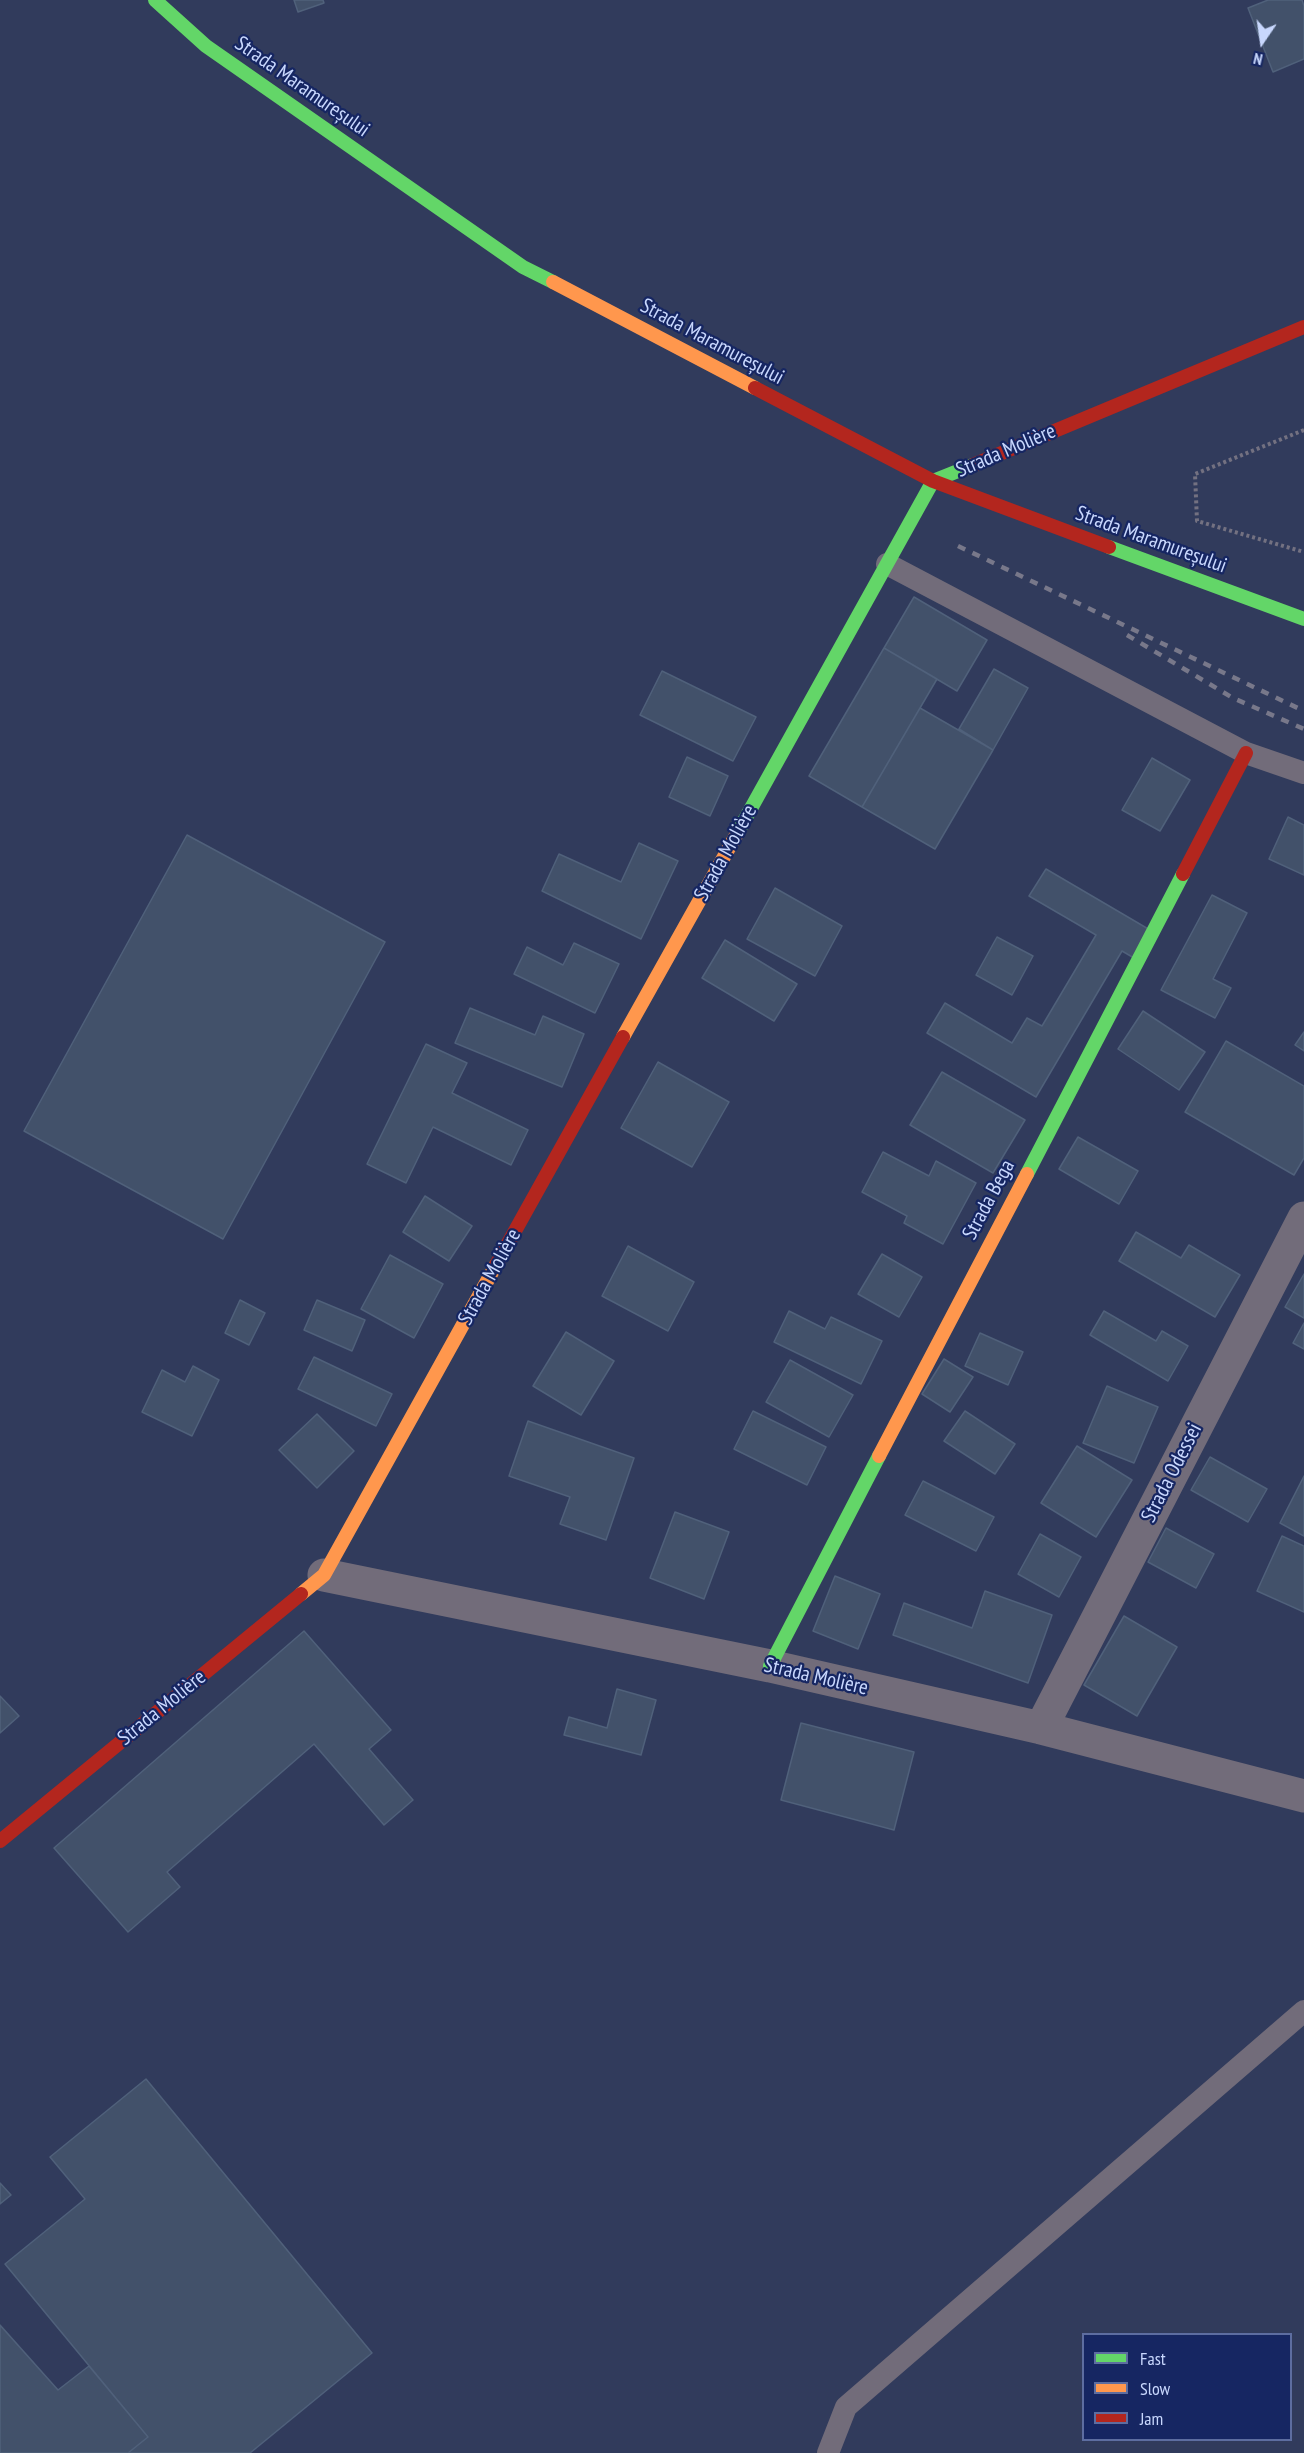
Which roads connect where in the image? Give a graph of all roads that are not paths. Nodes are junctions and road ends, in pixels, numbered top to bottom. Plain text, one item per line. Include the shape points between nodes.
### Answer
1 (155, 0) edge
2 (1304, 327) edge
3 (933, 481) junction
4 (887, 564) junction
5 (1304, 619) edge
6 (1246, 753) junction
7 (1304, 773) edge
8 (1304, 1218) edge
9 (324, 1575) junction
10 (770, 1666) junction
11 (1041, 1728) junction
12 (1304, 1796) edge
13 (0, 1841) edge
14 (1304, 2011) edge
15 (828, 2453) edge

1 - 3 street, Strada Maramureșului via 206,46 523,267
2 - 3 street, Strada Molière
3 - 4 street, Strada Molière
3 - 5 street, Strada Maramureșului
4 - 6 lane
4 - 9 street, Strada Molière
6 - 7 lane
6 - 10 street, Strada Bega
8 - 11 street, Strada Odessei
9 - 10 street, Strada Molière
9 - 13 street, Strada Molière
10 - 11 street, Strada Molière
11 - 12 street, Strada Molière
14 - 15 lane via 846,2407

